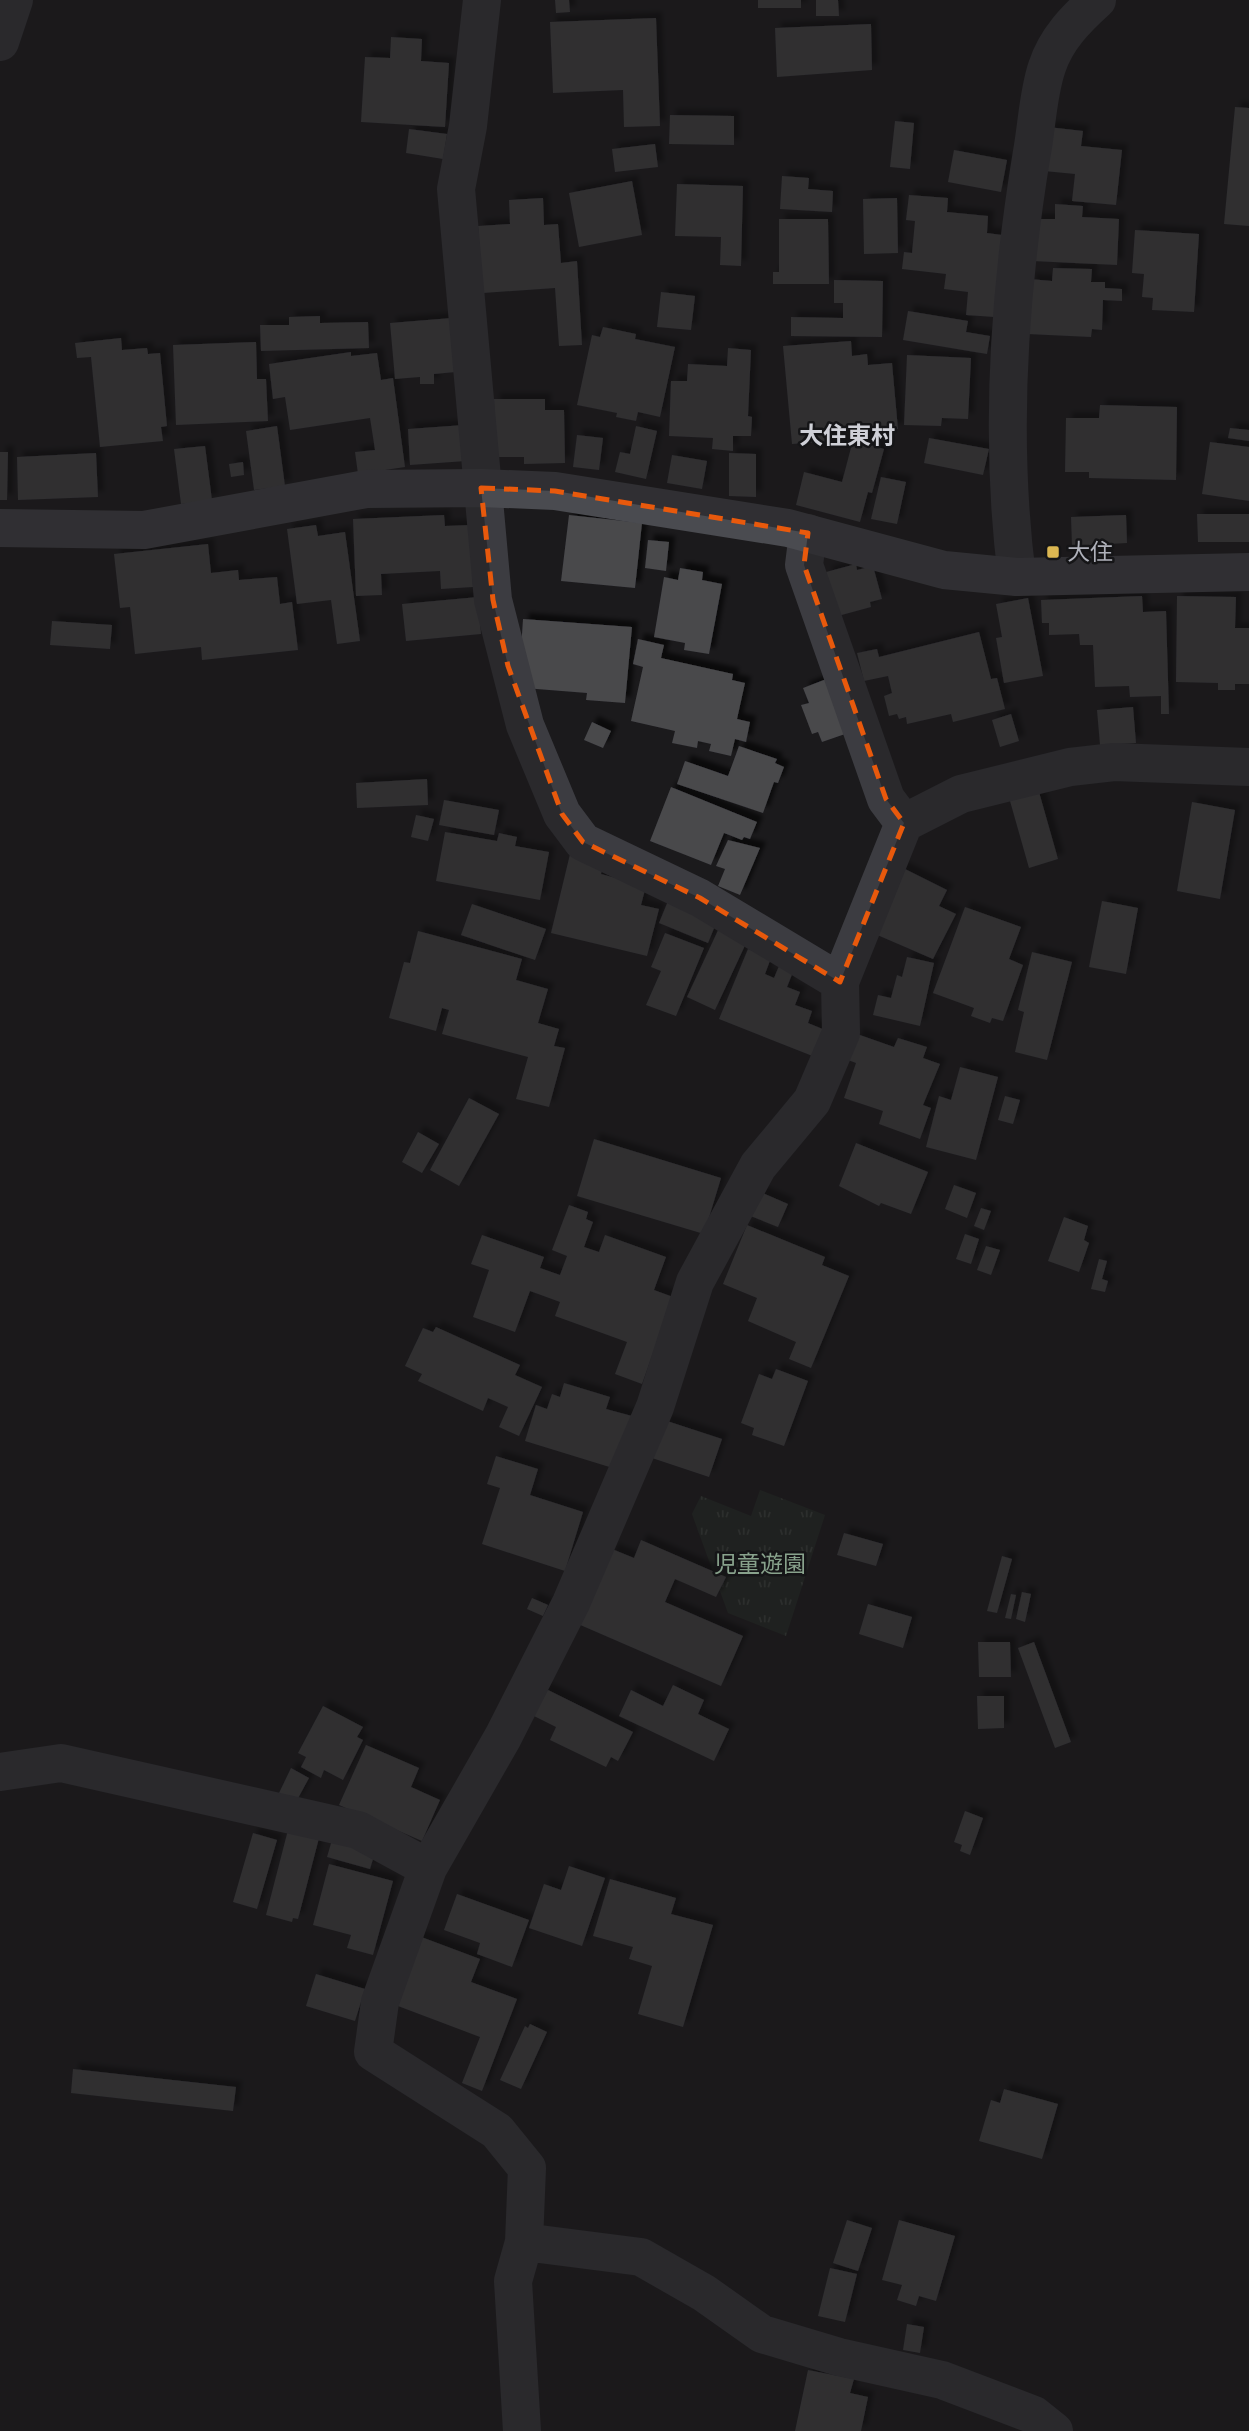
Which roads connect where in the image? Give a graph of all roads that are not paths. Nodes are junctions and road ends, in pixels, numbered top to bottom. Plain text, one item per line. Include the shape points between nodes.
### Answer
1 (14, 0) edge
2 (482, 0) edge
3 (1097, 0) edge
4 (0, 42) edge
5 (481, 488) junction
6 (0, 528) edge
7 (808, 533) junction
8 (1249, 572) edge
9 (1017, 577) junction
10 (1249, 767) edge
11 (904, 824) junction
12 (840, 982) junction
13 (0, 1772) edge
14 (428, 1868) junction
15 (524, 2242) junction
16 (522, 2431) edge
17 (1054, 2431) edge

1 - 4 street
2 - 5 street via 456,190
3 - 9 street via 1069,26 1047,67 1021,219 1008,393
5 - 6 street via 366,489 144,530
5 - 7 street via 555,491
5 - 12 street via 494,600 508,666 525,725 562,814 583,842 700,898
7 - 9 street via 944,570
7 - 11 street via 804,565 886,799
8 - 9 street
10 - 11 street via 1114,762 1070,767 961,794
11 - 12 street
12 - 14 street via 841,1032 812,1101 758,1166 695,1282 654,1407 571,1603 503,1737
13 - 14 street via 61,1763 358,1830
14 - 15 street via 380,2002 373,2052 505,2140 527,2168
15 - 16 street via 513,2281
15 - 17 street via 641,2257 704,2292 762,2333 839,2357 942,2380 1034,2415

